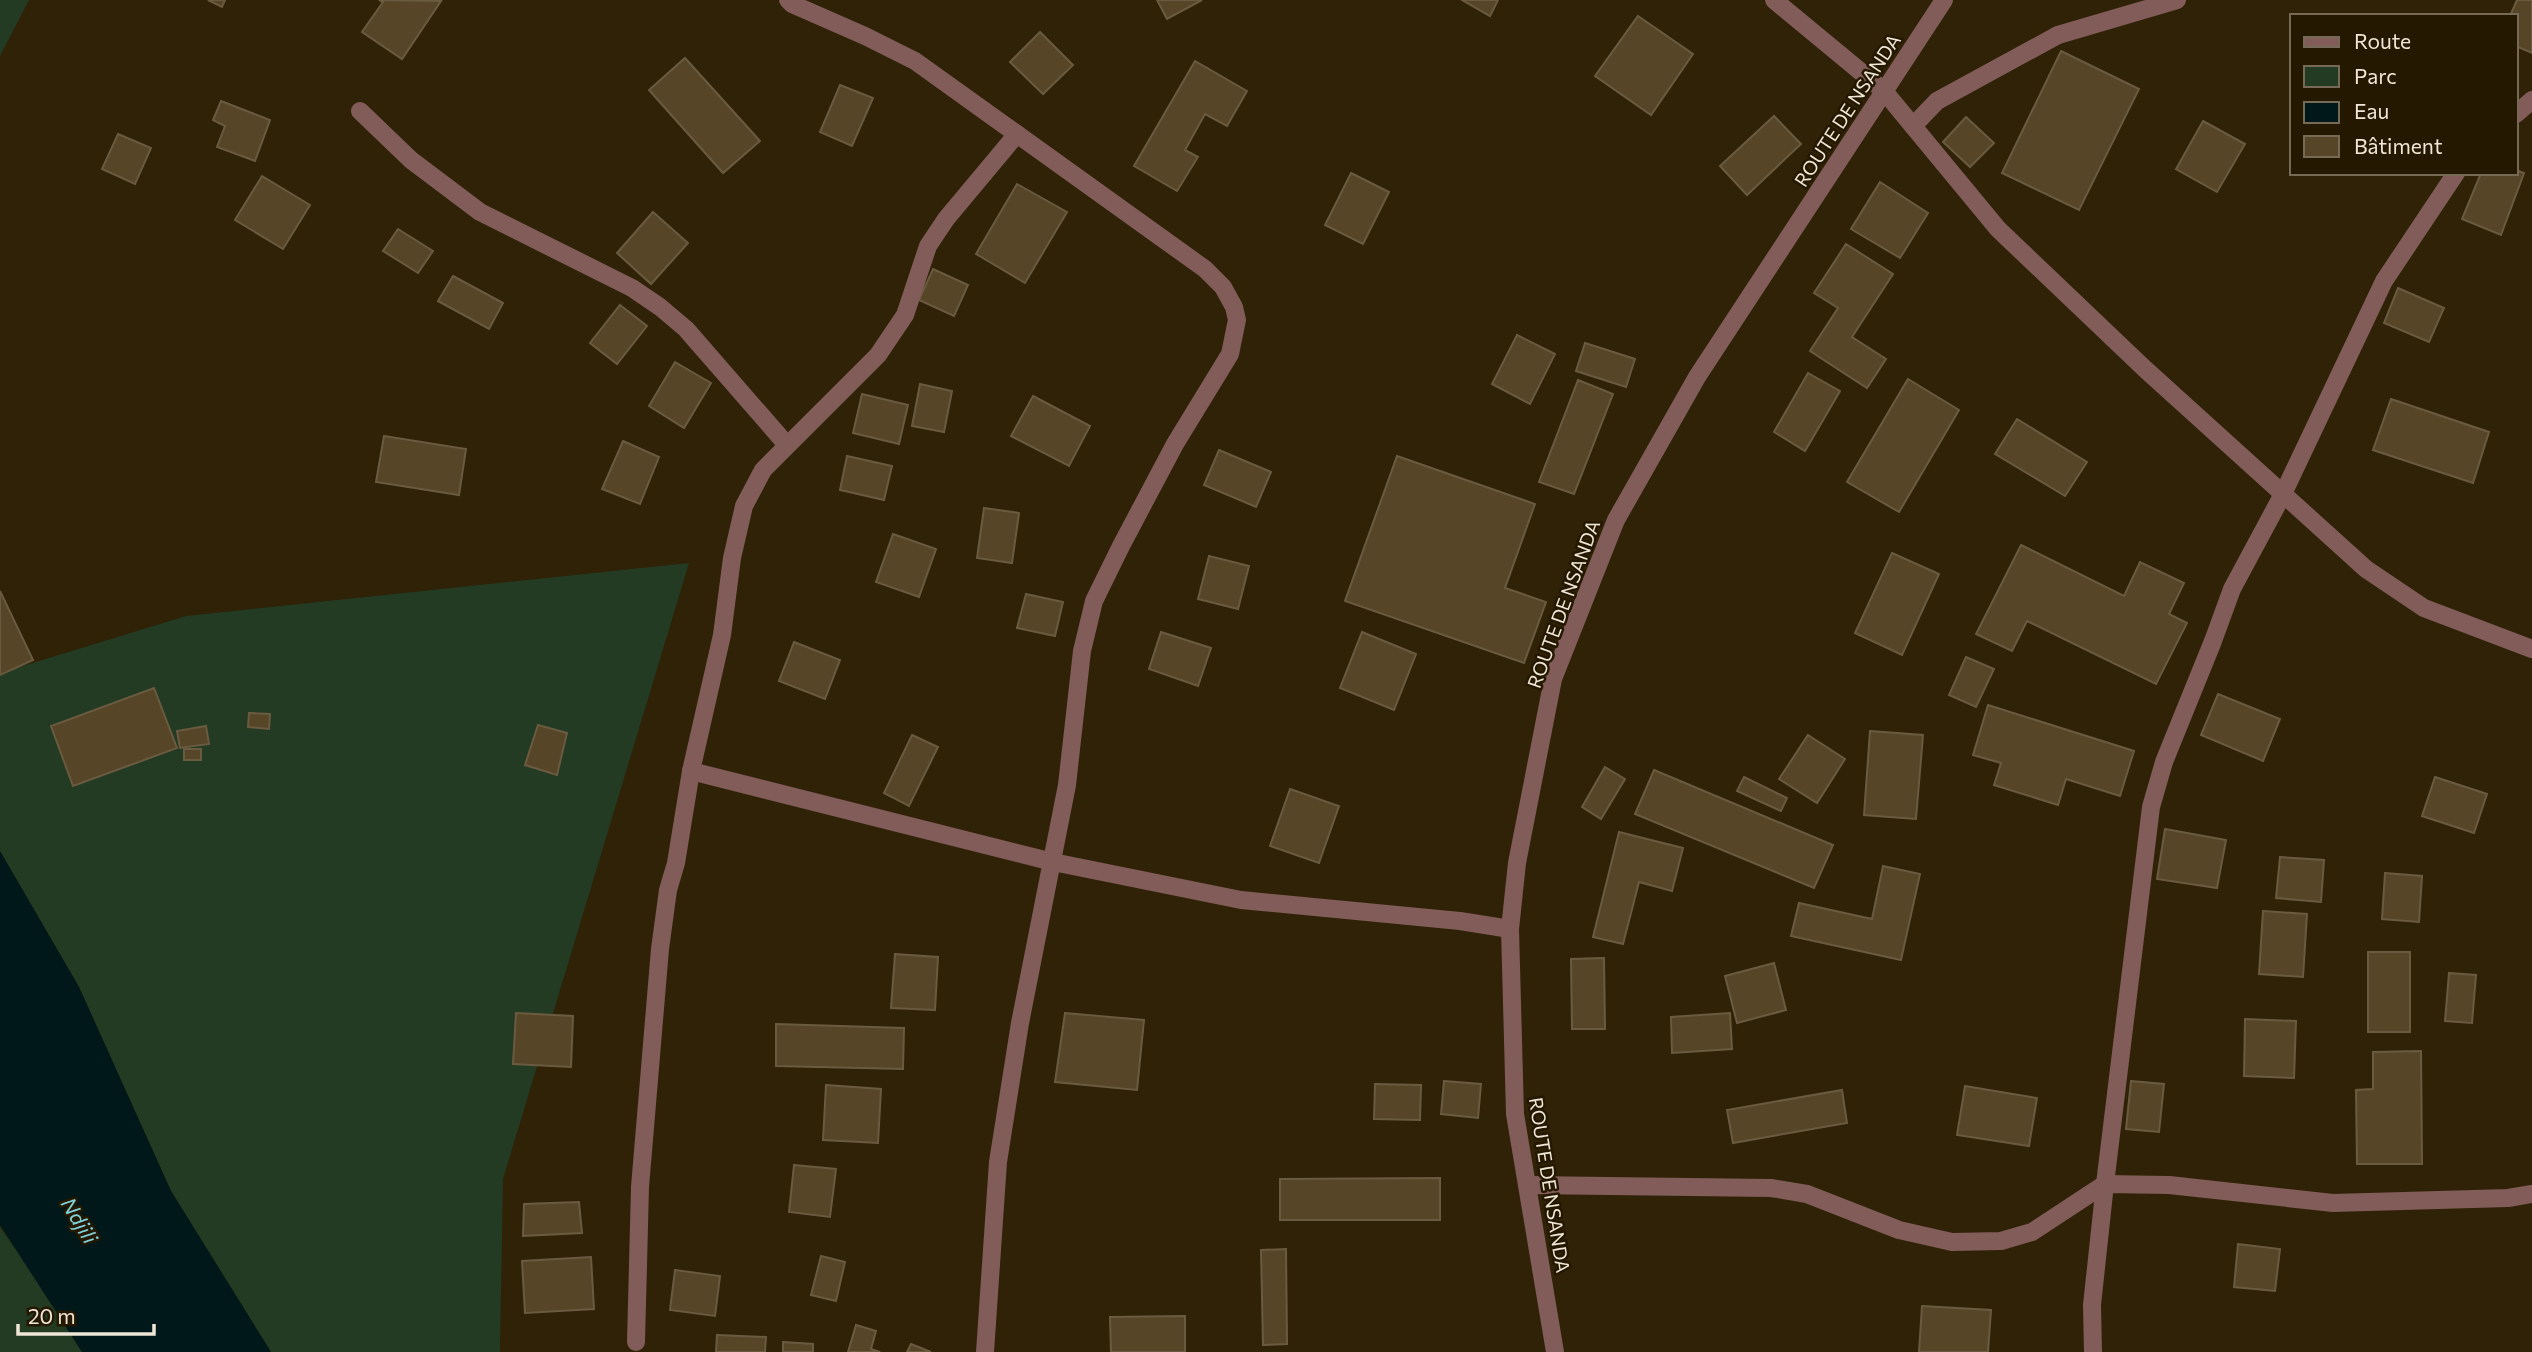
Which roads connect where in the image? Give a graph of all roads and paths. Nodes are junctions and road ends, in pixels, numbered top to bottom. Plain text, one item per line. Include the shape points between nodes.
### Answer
1 (788, 0) edge
2 (1774, 0) edge
3 (1944, 0) edge
4 (2177, 0) edge
5 (1884, 91) junction
6 (2532, 100) edge
7 (360, 111) dead end
8 (2518, 112) edge
9 (1913, 125) junction
10 (1017, 134) junction
11 (2455, 175) edge
12 (787, 445) junction
13 (2283, 495) junction
14 (2532, 649) edge
15 (691, 771) junction
16 (1053, 862) junction
17 (1510, 929) junction
18 (2105, 1184) junction
19 (1527, 1185) junction
20 (2532, 1194) edge
21 (636, 1342) dead end
22 (985, 1352) edge
23 (1555, 1352) edge
24 (2093, 1352) edge

1 - 10 street via 915,61
2 - 5 street
3 - 5 street, ROUTE DE NSANDA
4 - 9 street via 2058,35 1937,101
5 - 9 street
5 - 17 street, ROUTE DE NSANDA via 1697,377 1616,520 1553,679 1517,863
6 - 8 street
7 - 12 street via 411,160 480,212 632,288 660,307 686,329
9 - 13 street via 1998,229
10 - 12 street via 928,246 905,315 878,355
10 - 16 street via 1205,270 1223,287 1237,320 1230,354 1175,444 1094,601 1082,651
11 - 13 street via 2384,281
12 - 15 street via 764,470 744,506 722,635
13 - 14 street via 2366,569 2424,608
13 - 18 street via 2232,589 2151,807
15 - 16 street
15 - 21 street via 660,949 640,1187
16 - 17 street via 1241,900
16 - 22 street via 998,1162
17 - 19 street, ROUTE DE NSANDA via 1516,1114
18 - 19 street via 2032,1232 2000,1241 1952,1242 1899,1230 1807,1194 1771,1188
18 - 20 street via 2169,1185 2333,1203
18 - 24 street via 2092,1305
19 - 23 street, ROUTE DE NSANDA

